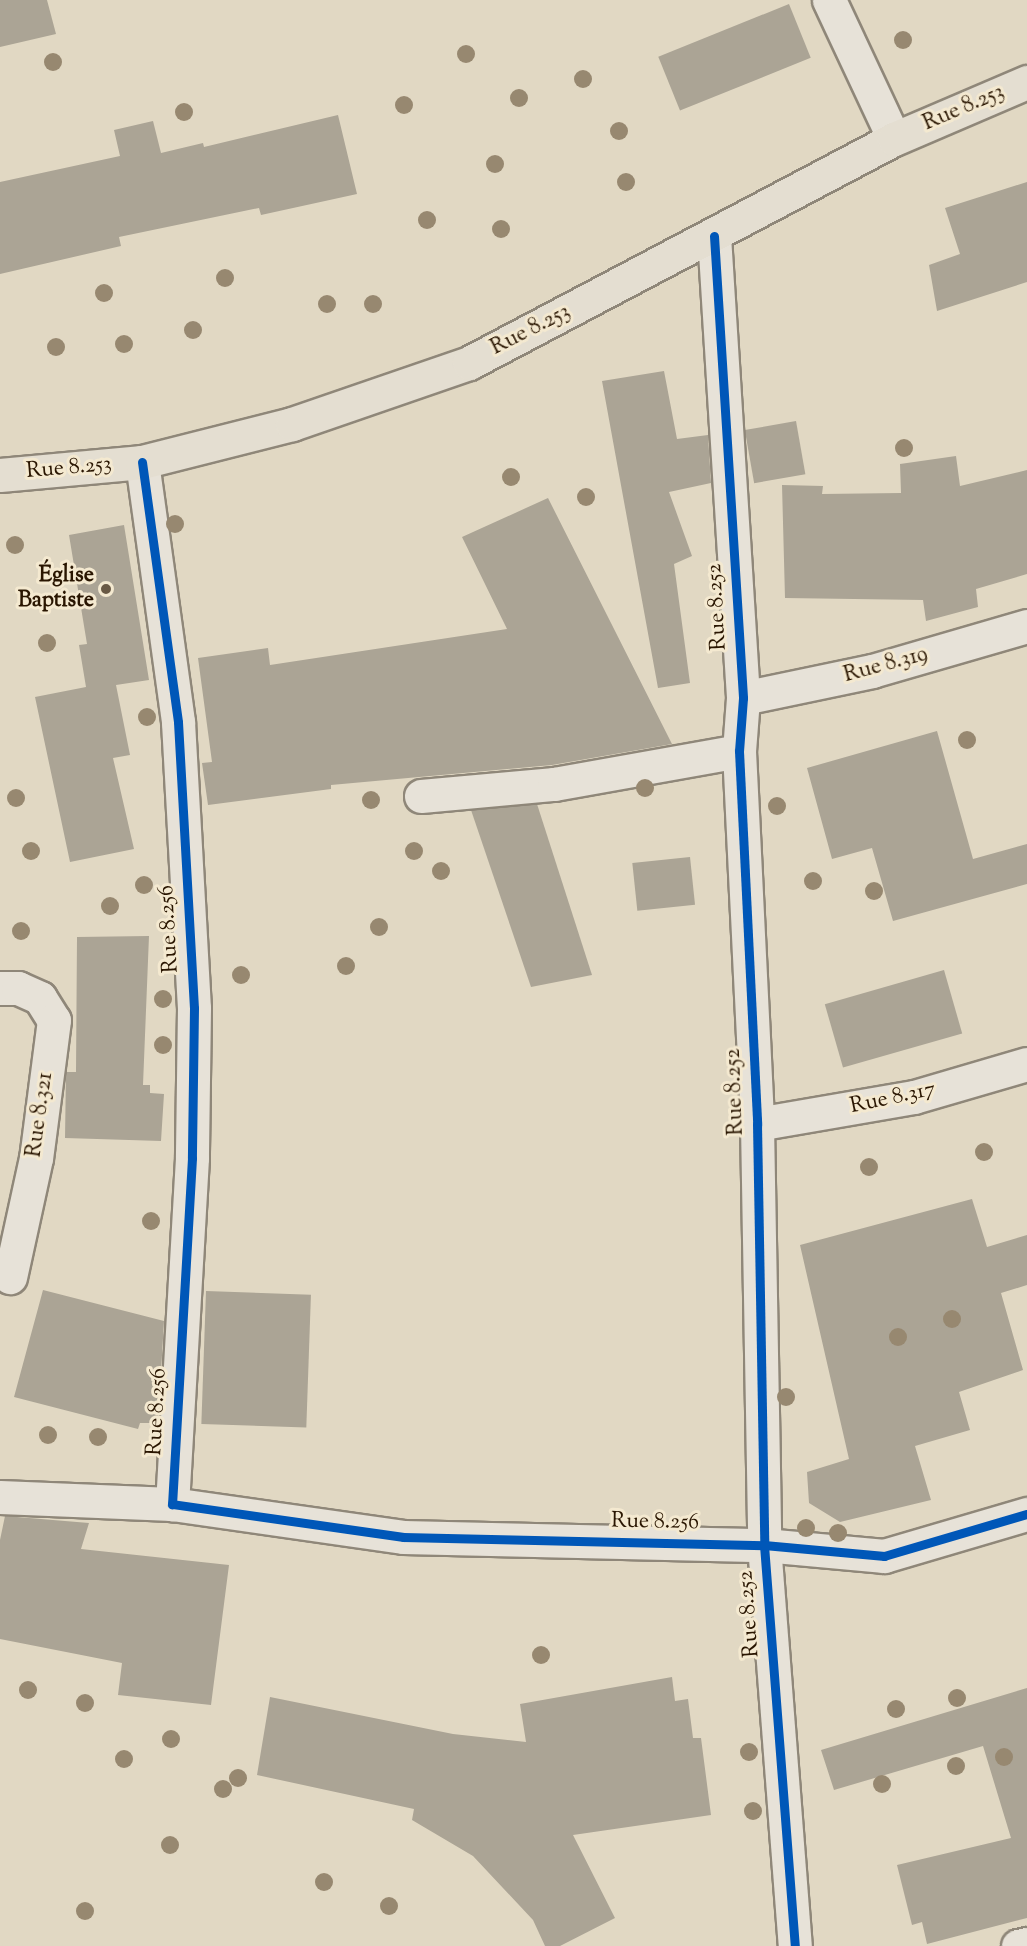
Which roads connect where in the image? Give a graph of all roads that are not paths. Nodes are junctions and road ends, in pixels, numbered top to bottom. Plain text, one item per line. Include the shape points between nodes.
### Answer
1 (830, 0) edge
2 (1027, 82) edge
3 (894, 139) junction
4 (714, 236) junction
5 (142, 462) junction
6 (0, 475) edge
7 (1027, 626) edge
8 (742, 698) junction
9 (739, 751) junction
10 (421, 796) dead end
11 (0, 988) edge
12 (1027, 1064) edge
13 (757, 1124) junction
14 (10, 1277) dead end
15 (0, 1497) edge
16 (172, 1504) junction
17 (1027, 1514) edge
18 (764, 1545) junction
19 (1027, 1944) edge
20 (795, 1946) edge
21 (1018, 1946) edge

1 - 3 street
2 - 3 highway, Rue 8.253
3 - 4 highway, Rue 8.253
4 - 5 highway, Rue 8.253 via 469,363 292,424
4 - 8 street, Rue 8.252
5 - 6 highway, Rue 8.253
5 - 16 street, Rue 8.256 via 178,722 194,1008 192,1158
7 - 8 street, Rue 8.319 via 872,671
8 - 9 street, Rue 8.252
9 - 10 street via 554,784
9 - 13 street, Rue 8.252
11 - 14 street, Rue 8.321 via 18,988 40,998 54,1020 36,1158
12 - 13 street, Rue 8.317 via 914,1097
13 - 18 street, Rue 8.252
15 - 16 street
16 - 18 street, Rue 8.256 via 403,1537
17 - 18 street, Rue 8.256 via 884,1556
18 - 20 street, Rue 8.252
19 - 21 street

